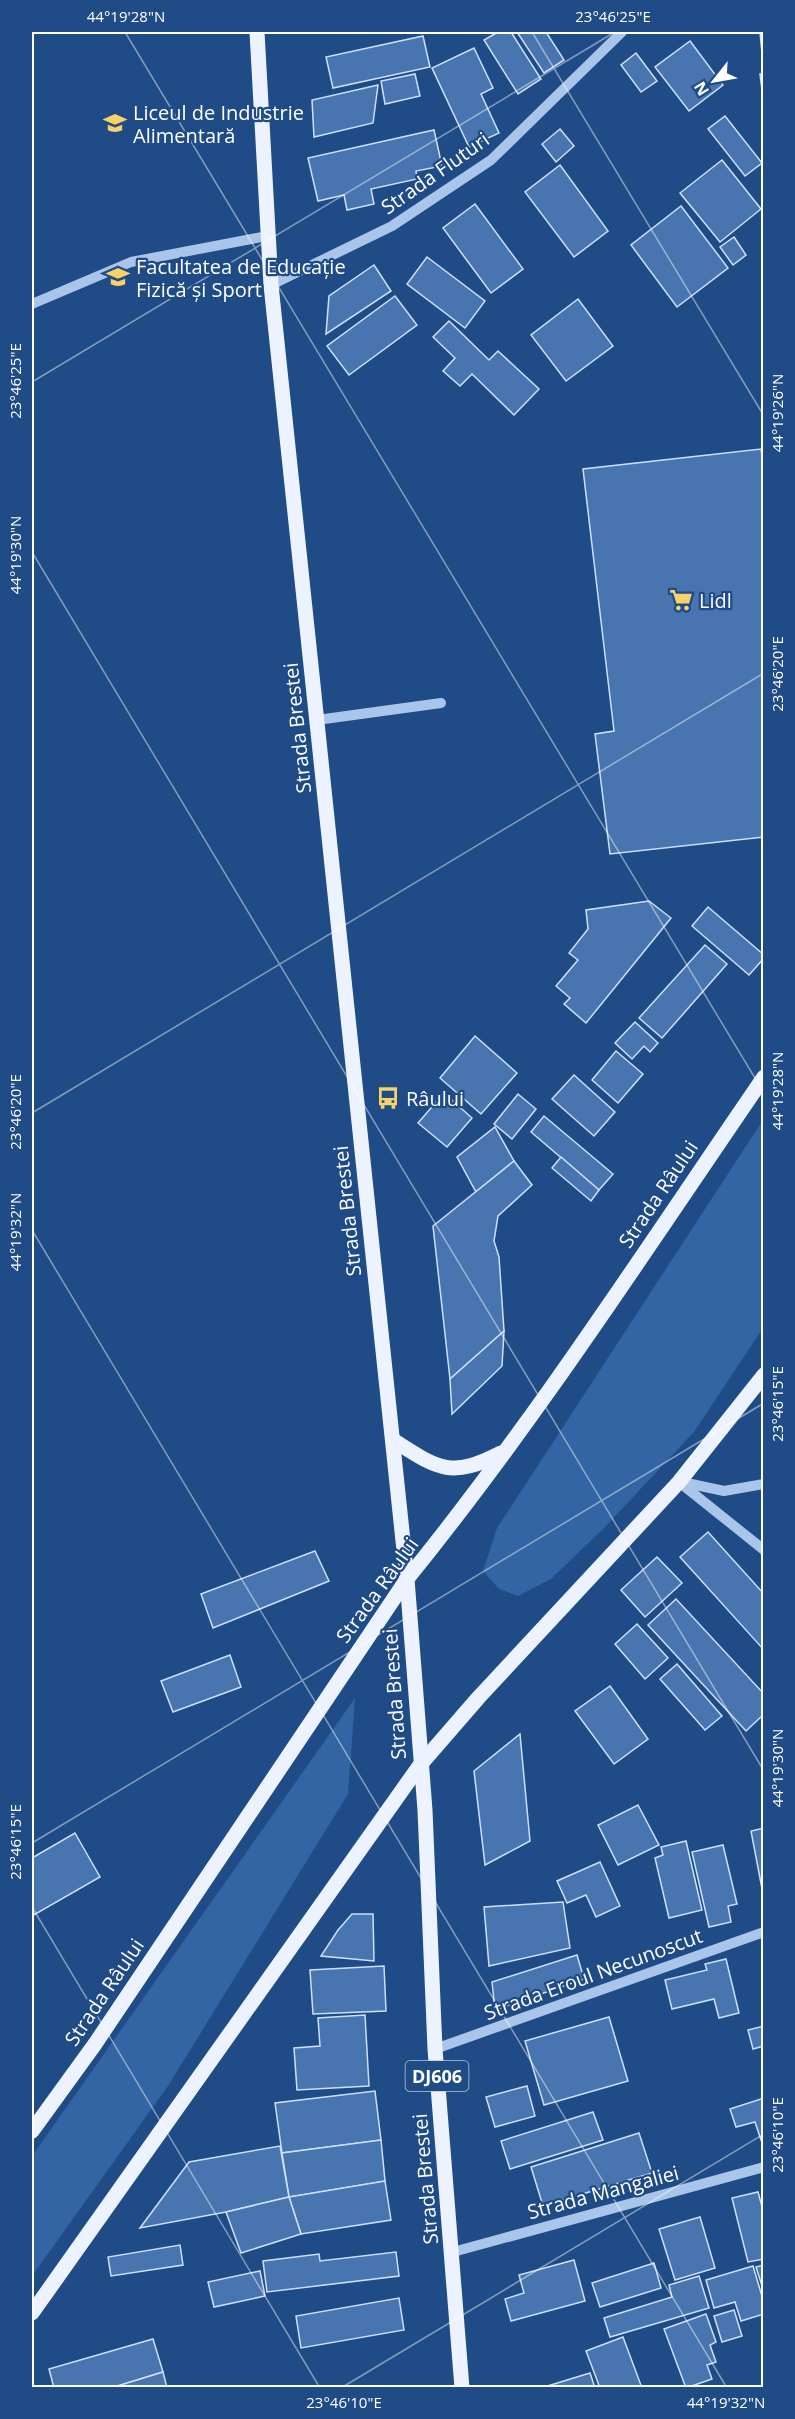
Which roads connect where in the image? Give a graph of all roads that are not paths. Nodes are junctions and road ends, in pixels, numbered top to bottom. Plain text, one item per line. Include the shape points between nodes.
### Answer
1 (257, 32) edge
2 (622, 32) edge
3 (267, 236) junction
4 (271, 285) junction
5 (32, 304) edge
6 (441, 703) dead end
7 (317, 720) junction
8 (764, 1077) edge
9 (764, 1375) edge
10 (393, 1440) junction
11 (504, 1452) junction
12 (679, 1482) junction
13 (764, 1484) edge
14 (764, 1550) edge
15 (407, 1579) junction
16 (420, 1765) junction
17 (764, 1932) edge
18 (435, 2049) junction
19 (32, 2131) edge
20 (764, 2167) edge
21 (453, 2252) junction
22 (32, 2313) edge
23 (462, 2388) edge

1 - 3 main road, Strada Brestei / DJ606
2 - 4 street, Strada Fluturi via 491,160 392,226
3 - 4 main road, Strada Brestei / DJ606
3 - 5 street via 131,262
4 - 7 main road, Strada Brestei / DJ606
6 - 7 street
7 - 10 main road, Strada Brestei / DJ606
8 - 11 main road, Strada Râului
9 - 12 main road
10 - 11 main road via 436,1466 458,1469 477,1466
10 - 15 main road, Strada Brestei / DJ606
11 - 15 main road, Strada Râului
12 - 13 street via 724,1491
12 - 14 street
12 - 16 main road
15 - 16 main road, Strada Brestei / DJ606
15 - 19 main road, Strada Râului via 95,2044
16 - 18 main road, Strada Brestei / DJ606
16 - 22 main road
17 - 18 street, Strada Eroul Necunoscut
18 - 21 main road, Strada Brestei / DJ606
20 - 21 street, Strada Mangaliei
21 - 23 main road, Strada Brestei / DJ606

